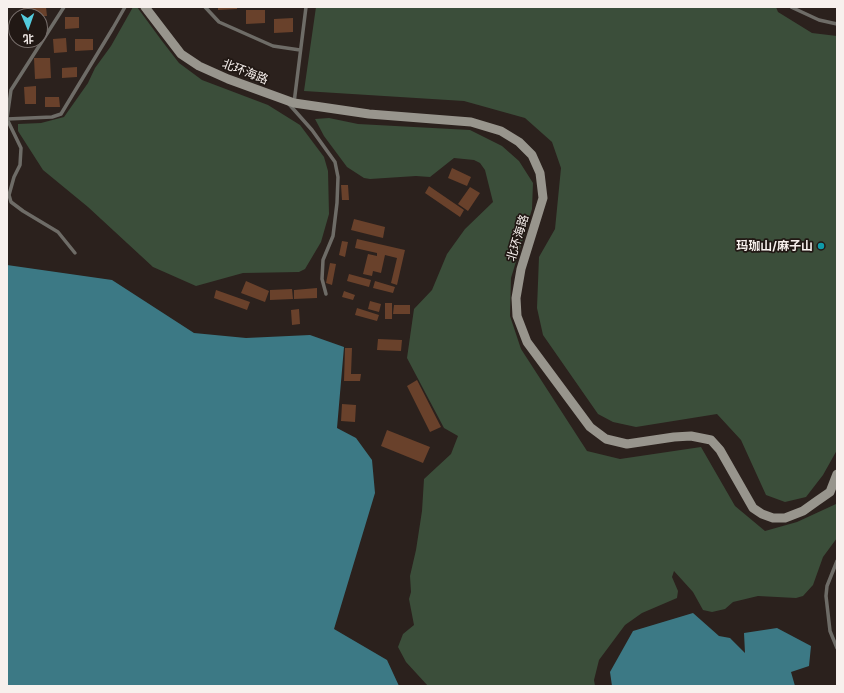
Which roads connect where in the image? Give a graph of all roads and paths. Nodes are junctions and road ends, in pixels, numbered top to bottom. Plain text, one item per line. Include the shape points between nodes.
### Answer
1 (64, 7) edge
2 (125, 7) edge
3 (145, 7) edge
4 (205, 7) edge
5 (306, 7) edge
6 (792, 7) edge
7 (837, 24) edge
8 (300, 50) junction
9 (284, 100) junction
10 (294, 103) junction
11 (7, 119) edge
12 (75, 253) dead end
13 (326, 294) dead end
14 (837, 474) edge
15 (837, 561) edge
16 (837, 648) edge

1 - 11 lane via 11,90
2 - 11 lane via 61,114 52,117
3 - 9 main road, 北环海路 via 181,54 199,66 228,79
4 - 8 lane via 219,22 273,46
5 - 8 lane
6 - 7 lane via 819,20
8 - 10 lane
9 - 10 main road, 北环海路
9 - 13 lane via 312,130 335,162 338,177 333,236 323,260 322,279
10 - 14 main road, 北环海路 via 369,114 470,122 501,131 519,142 532,155 540,173 543,198 521,270 516,298 517,316 527,342 590,427 606,439 627,444 691,436 712,440 753,508 773,518 785,518 817,501 830,492
11 - 12 lane via 21,148 20,165 9,195 11,202 58,232
15 - 16 lane via 827,586 826,596 830,631

